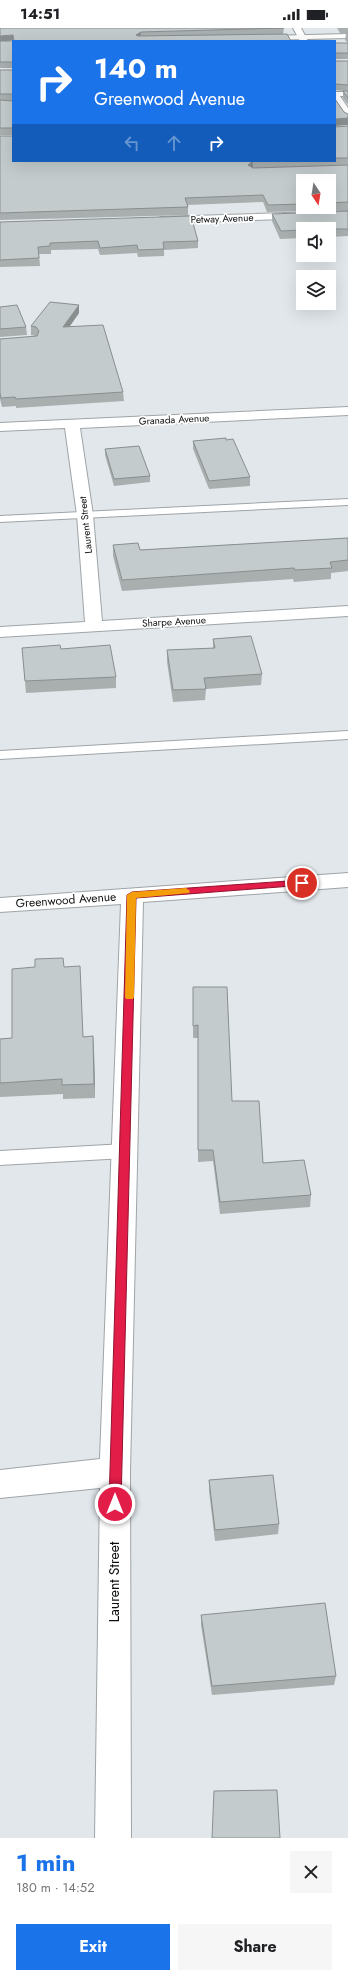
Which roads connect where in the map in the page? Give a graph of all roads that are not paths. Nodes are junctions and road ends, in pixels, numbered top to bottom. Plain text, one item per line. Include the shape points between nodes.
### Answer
1 (297, 28) edge
2 (348, 36) edge
3 (264, 38) edge
4 (303, 39) edge
5 (336, 94) edge
6 (348, 94) edge
7 (336, 96) edge
8 (348, 116) edge
9 (348, 214) edge
10 (150, 220) edge
11 (348, 411) edge
12 (72, 424) junction
13 (0, 427) edge
14 (348, 502) edge
15 (85, 516) junction
16 (0, 519) edge
17 (348, 611) edge
18 (94, 626) junction
19 (0, 632) edge
20 (348, 735) edge
21 (0, 755) edge
22 (348, 880) edge
23 (132, 895) junction
24 (0, 905) edge
25 (125, 1151) junction
26 (0, 1158) edge
27 (115, 1472) junction
28 (0, 1484) edge
29 (112, 1838) edge

1 - 4 street
2 - 4 lane
3 - 4 lane
5 - 6 lane
7 - 8 street
9 - 10 street, Petway Avenue
11 - 12 street, Granada Avenue
12 - 13 street, Granada Avenue
12 - 15 street, Laurent Street
14 - 15 lane
15 - 16 lane
15 - 18 street, Laurent Street
17 - 18 street, Sharpe Avenue
18 - 19 street, Sharpe Avenue
20 - 21 lane
22 - 23 street, Greenwood Avenue
23 - 24 street, Greenwood Avenue
23 - 25 street, Laurent Street
25 - 26 lane
25 - 27 street, Laurent Street
27 - 28 street
27 - 29 street, Laurent Street

